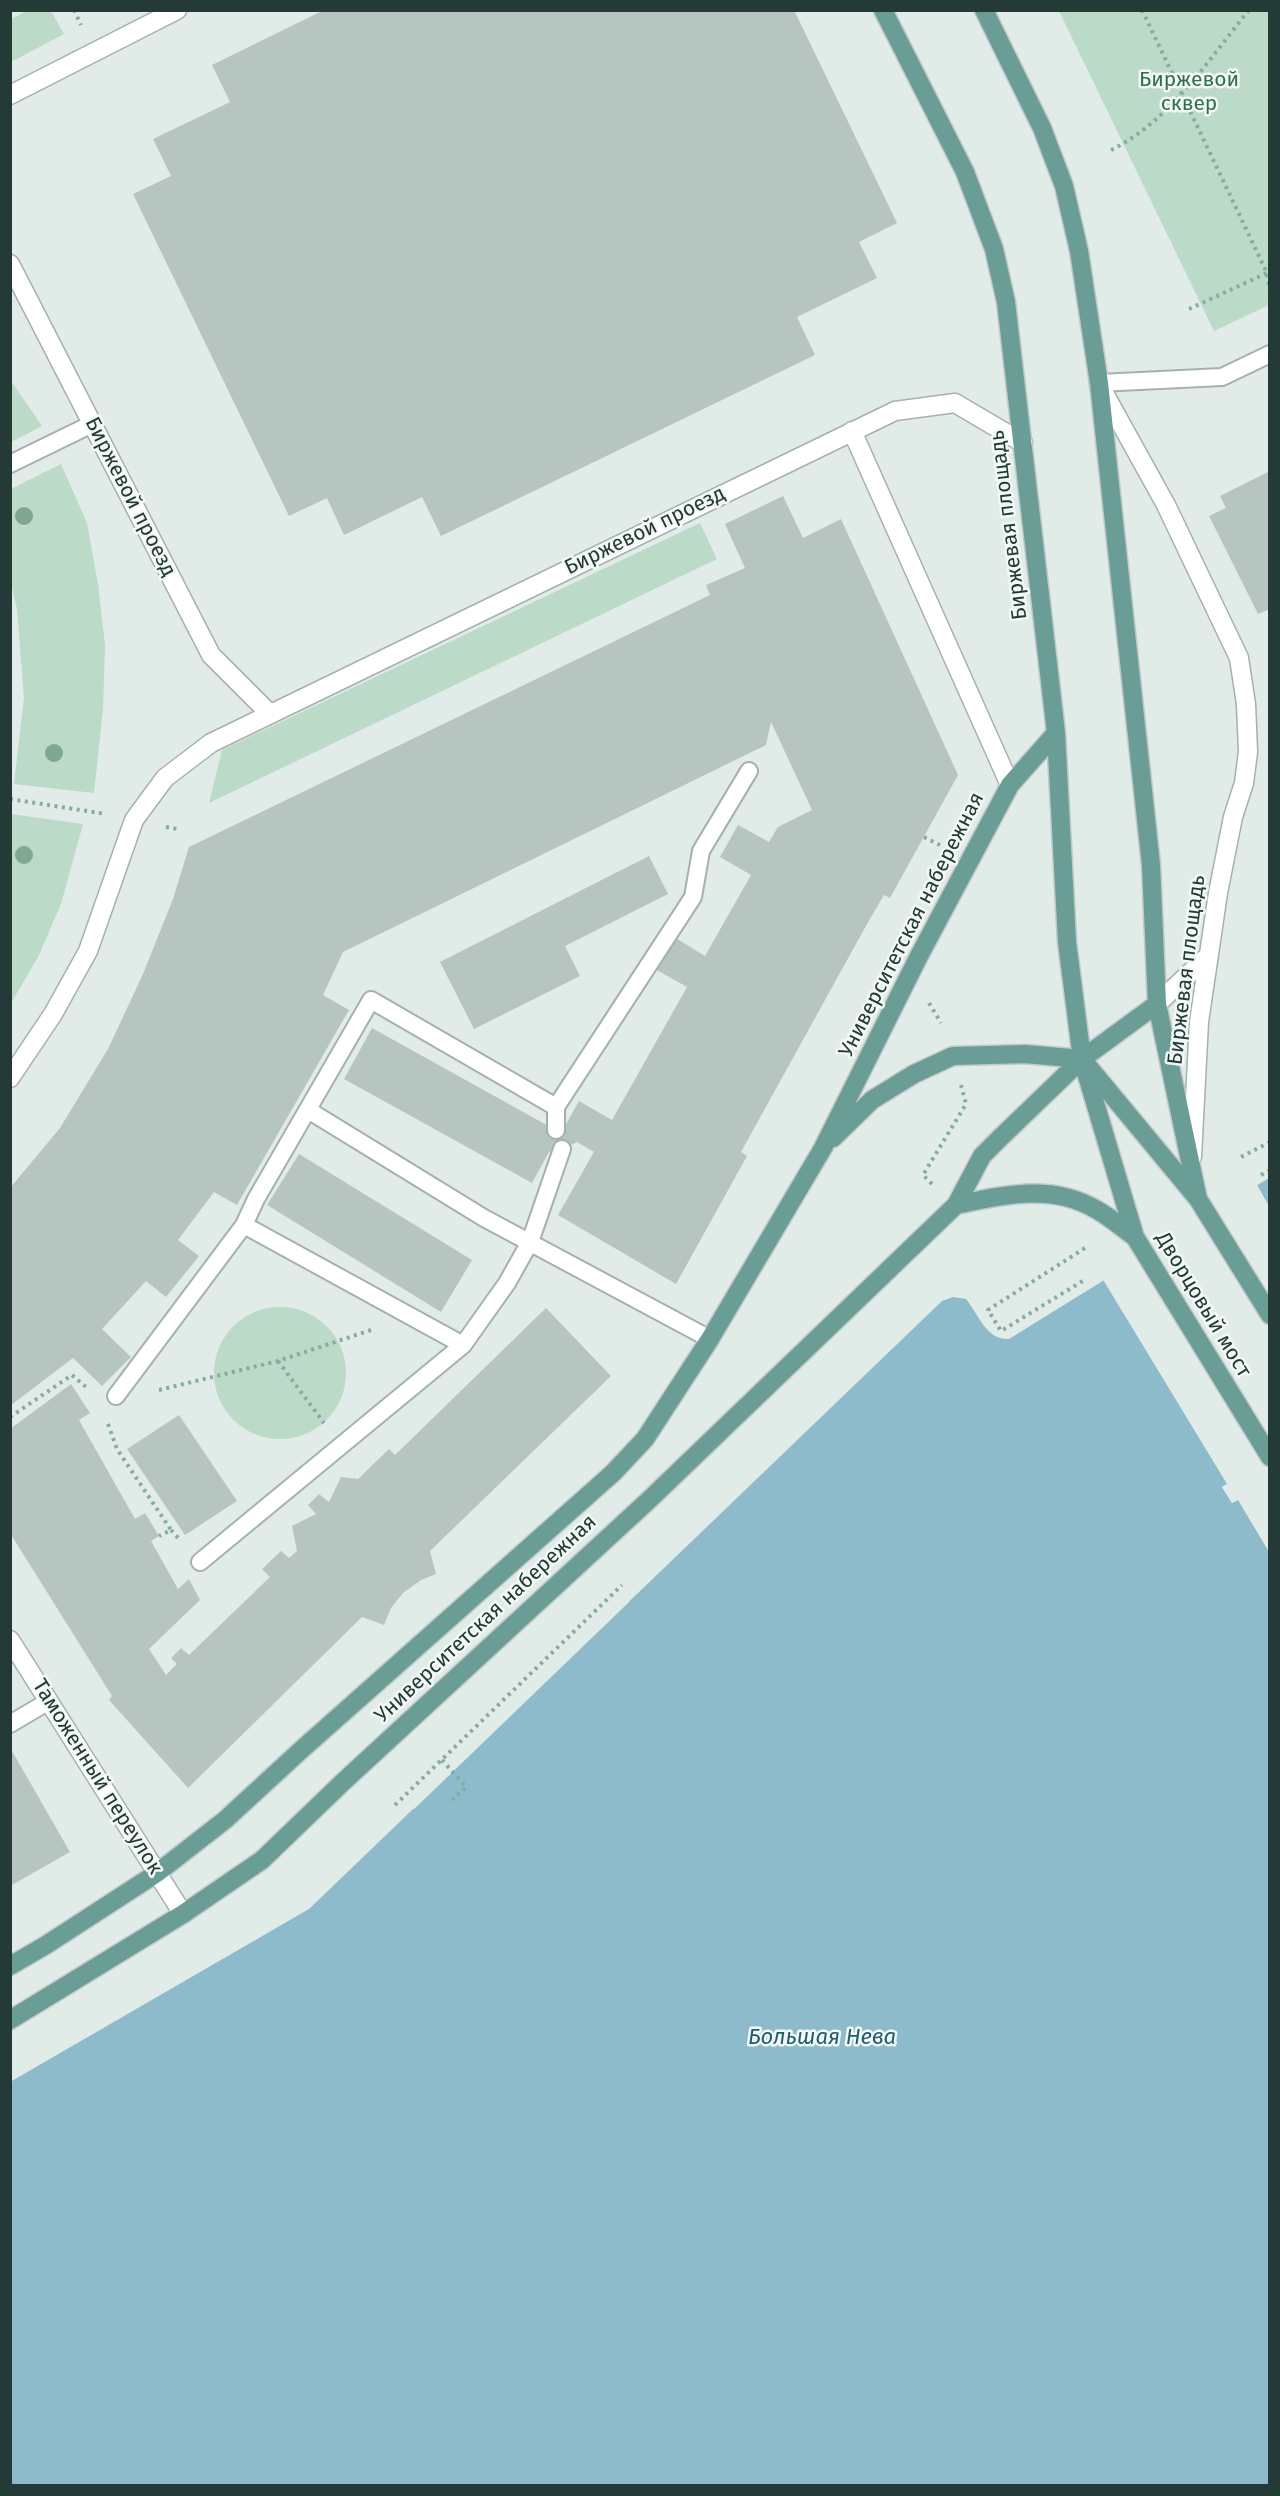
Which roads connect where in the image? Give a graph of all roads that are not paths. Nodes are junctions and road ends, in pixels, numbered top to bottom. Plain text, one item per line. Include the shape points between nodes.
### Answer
1 (177, 10) edge
2 (883, 10) edge
3 (984, 10) edge
4 (10, 95) edge
5 (10, 264) edge
6 (1269, 354) edge
7 (1099, 383) junction
8 (92, 424) junction
9 (852, 430) junction
10 (1023, 443) junction
11 (10, 464) edge
12 (270, 714) junction
13 (1056, 733) junction
14 (749, 771) dead end
15 (1010, 785) junction
16 (1207, 957) junction
17 (1157, 1004) junction
18 (1082, 1059) junction
19 (10, 1078) edge
20 (556, 1107) junction
21 (308, 1110) junction
22 (556, 1130) dead end
23 (823, 1148) junction
24 (562, 1149) dead end
25 (1191, 1168) junction
26 (1198, 1199) junction
27 (956, 1205) junction
28 (244, 1225) junction
29 (1135, 1238) junction
30 (530, 1242) junction
31 (1269, 1315) edge
32 (710, 1339) junction
33 (463, 1345) junction
34 (107, 1397) road end
35 (1269, 1458) edge
36 (200, 1562) dead end
37 (10, 1640) edge
38 (49, 1701) junction
39 (10, 1724) edge
40 (157, 1873) junction
41 (183, 1914) junction
42 (10, 1966) edge
43 (10, 2020) edge

1 - 4 street
2 - 10 main road, Биржевая площадь via 965,172 994,249 1006,302
3 - 7 main road, Биржевая площадь via 1042,128 1064,186 1079,251
5 - 8 street, Биржевой проезд
6 - 7 lane via 1222,377
7 - 16 street, Биржевая площадь via 1166,505 1239,658 1248,752
7 - 17 main road, Биржевая площадь via 1151,865
8 - 11 lane
8 - 12 street, Биржевой проезд via 211,655
9 - 10 street, Биржевой проезд via 895,411 955,403
9 - 12 street, Биржевой проезд
9 - 15 street
10 - 13 main road, Биржевая площадь
12 - 19 street, Биржевой проезд via 211,743 165,778 134,820 88,951 53,1014
13 - 15 main road, Университетская набережная
13 - 18 main road, Биржевая площадь via 1067,942
14 - 20 lane via 701,851 693,897
15 - 23 main road, Университетская набережная
16 - 17 street
16 - 25 street, Биржевая площадь via 1199,1022
17 - 18 main road, Биржевая площадь
17 - 25 main road, Биржевая площадь
18 - 23 main road, Университетская набережная via 1025,1054 953,1056 872,1100
18 - 26 main road
18 - 27 main road, Университетская набережная via 982,1156
18 - 29 main road, Биржевая площадь
20 - 21 lane via 371,1000
20 - 22 lane
21 - 28 lane
21 - 30 lane
23 - 32 main road, Университетская набережная
24 - 30 lane
25 - 26 main road, Биржевая площадь
26 - 31 main road
27 - 29 main road via 1016,1193 1056,1193 1097,1209
27 - 41 main road, Университетская набережная via 658,1491 262,1860
28 - 33 lane
28 - 34 lane
29 - 35 main road, Дворцовый мост
30 - 32 lane
30 - 33 lane via 507,1283
32 - 40 main road, Университетская набережная via 645,1439 613,1473 225,1820
33 - 36 lane
37 - 38 street, Таможенный переулок
38 - 39 lane
38 - 40 street, Таможенный переулок
40 - 41 street, Таможенный переулок
40 - 42 main road, Университетская набережная
41 - 43 main road, Университетская набережная

